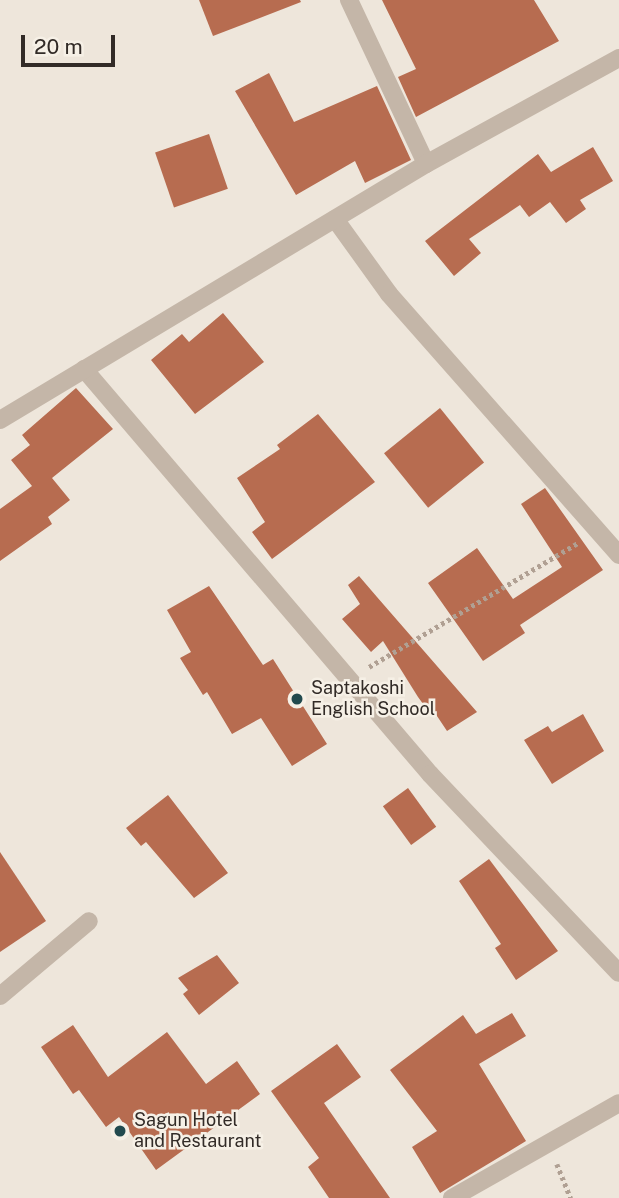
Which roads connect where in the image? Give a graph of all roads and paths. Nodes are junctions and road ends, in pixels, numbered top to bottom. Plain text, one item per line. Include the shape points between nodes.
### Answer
1 (349, 0) edge
2 (619, 59) edge
3 (426, 164) junction
4 (335, 219) junction
5 (84, 369) junction
6 (0, 420) edge
7 (598, 531) junction
8 (619, 555) edge
9 (350, 679) junction
10 (89, 921) dead end
11 (619, 973) edge
12 (0, 996) edge
13 (619, 1103) edge
14 (548, 1143) junction
15 (452, 1198) edge
16 (571, 1198) edge

1 - 3 street
2 - 3 street
3 - 4 street
4 - 5 street
4 - 7 street via 388,294
5 - 6 street
5 - 9 street
7 - 8 street
7 - 9 path
9 - 11 street via 430,774
10 - 12 street
13 - 14 street
14 - 15 street
14 - 16 path

